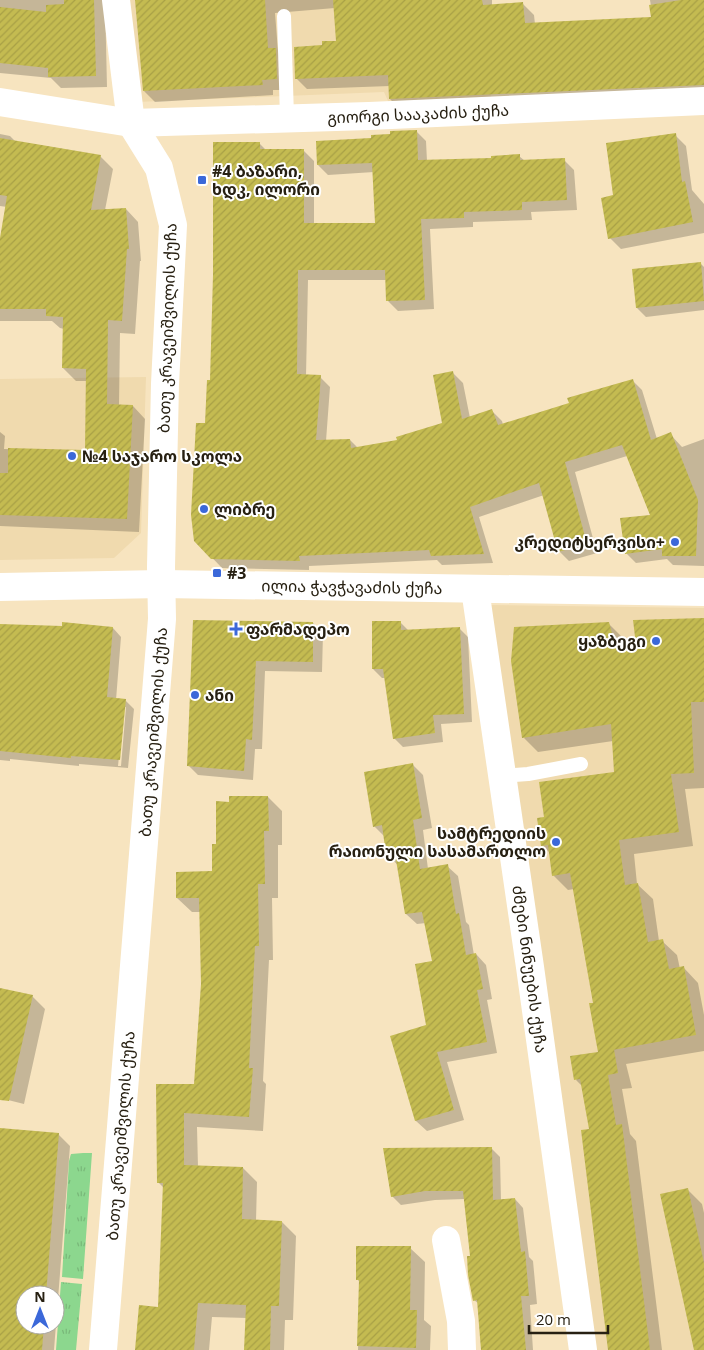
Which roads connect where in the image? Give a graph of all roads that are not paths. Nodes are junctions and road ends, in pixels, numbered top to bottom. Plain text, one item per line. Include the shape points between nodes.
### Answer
1 (116, 0) edge
2 (284, 16) dead end
3 (704, 101) edge
4 (0, 102) edge
5 (288, 118) junction
6 (131, 123) junction
7 (162, 584) junction
8 (0, 587) edge
9 (475, 589) junction
10 (704, 592) edge
11 (581, 764) dead end
12 (503, 776) junction
13 (446, 1240) dead end
14 (103, 1350) edge
15 (462, 1350) edge
16 (583, 1350) edge

1 - 6 street
2 - 5 lane
3 - 5 street, გიორგი სააკაძის ქუჩა
4 - 6 street, გიორგი სააკაძის ქუჩა
5 - 6 street, გიორგი სააკაძის ქუჩა
6 - 7 street, ბათუ კრავეიშვილის ქუჩა via 158,168 173,225 165,384
7 - 8 street, ილია ჭავჭავაძის ქუჩა
7 - 9 street, ილია ჭავჭავაძის ქუჩა
7 - 14 street, ბათუ კრავეიშვილის ქუჩა via 162,619
9 - 10 street, ილია ჭავჭავაძის ქუჩა
9 - 12 street, ძმები ნინუების ქუჩა
11 - 12 lane
12 - 16 street, ძმები ნინუების ქუჩა
13 - 15 street via 462,1321

